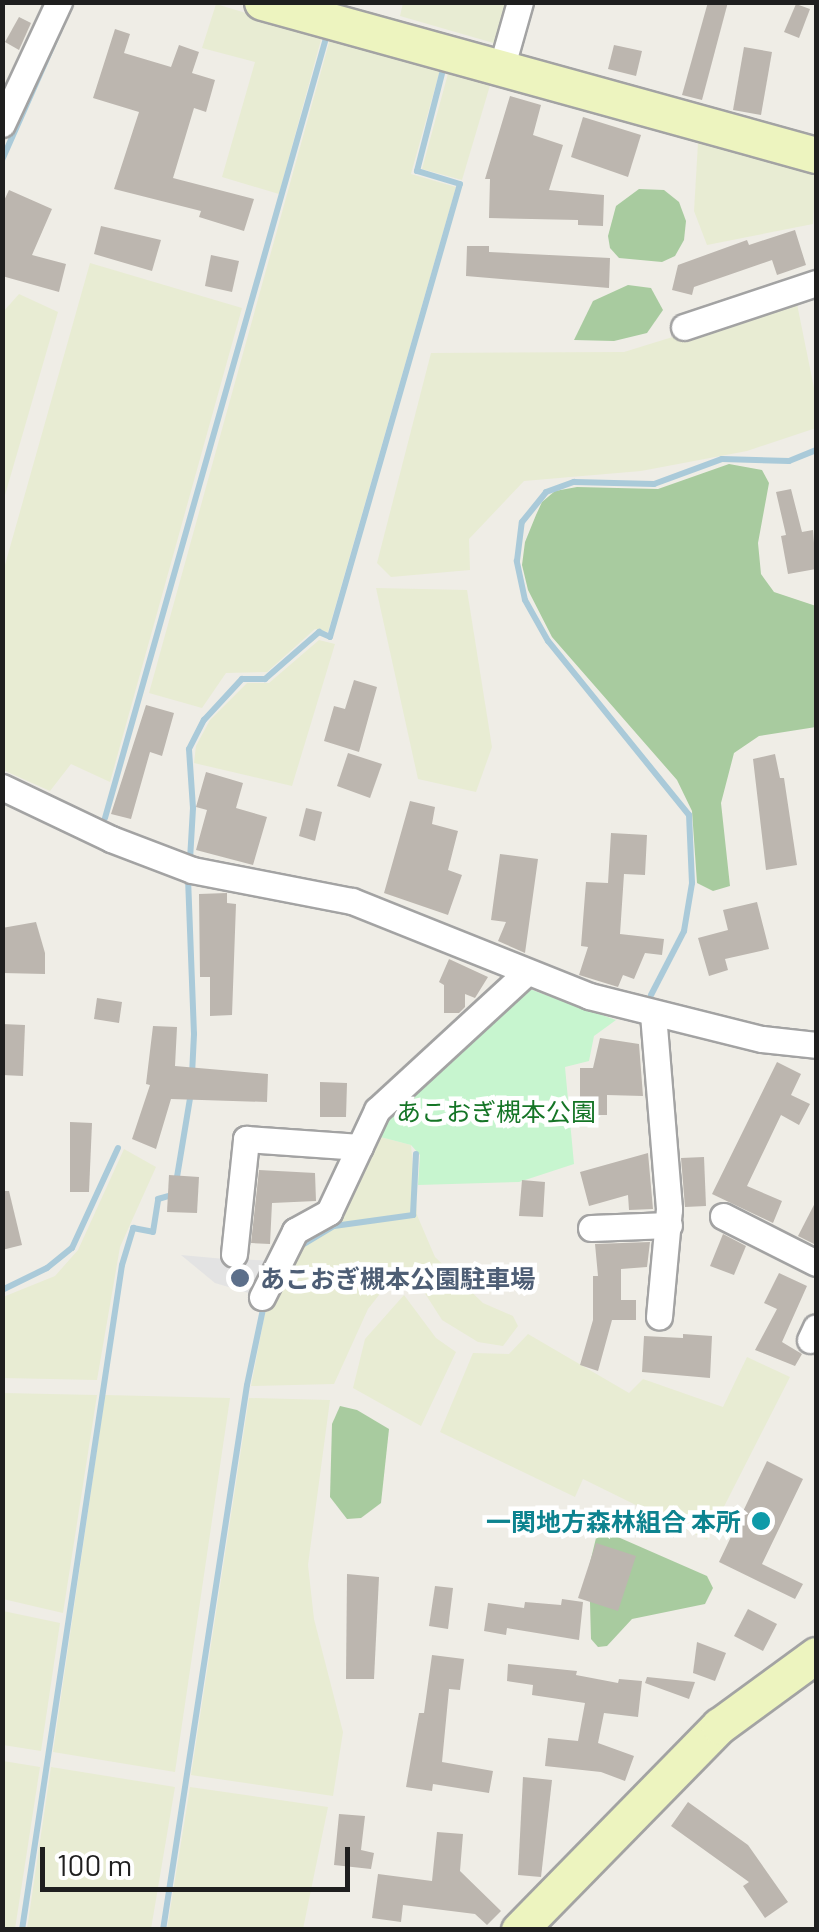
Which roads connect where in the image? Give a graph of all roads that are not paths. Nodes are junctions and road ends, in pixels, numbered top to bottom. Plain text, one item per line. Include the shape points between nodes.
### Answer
1 (59, 2) edge
2 (262, 2) edge
3 (520, 2) edge
4 (501, 69) junction
5 (2, 124) edge
6 (816, 155) edge
7 (816, 283) edge
8 (684, 327) dead end
9 (2, 787) edge
10 (526, 973) junction
11 (653, 1014) junction
12 (816, 1045) edge
13 (360, 1146) junction
14 (724, 1216) dead end
15 (669, 1226) junction
16 (591, 1228) dead end
17 (234, 1254) dead end
18 (816, 1262) edge
19 (262, 1297) dead end
20 (659, 1318) dead end
21 (816, 1654) edge
22 (519, 1930) edge

1 - 5 street
2 - 4 street
3 - 4 street
4 - 6 street
7 - 8 street
9 - 10 street via 192,870 352,901
10 - 11 street
10 - 13 street via 377,1110
11 - 12 street
11 - 15 street
13 - 17 street via 246,1139
13 - 19 street via 328,1212 294,1232
14 - 18 street
15 - 16 street
15 - 20 street
21 - 22 street via 719,1726

